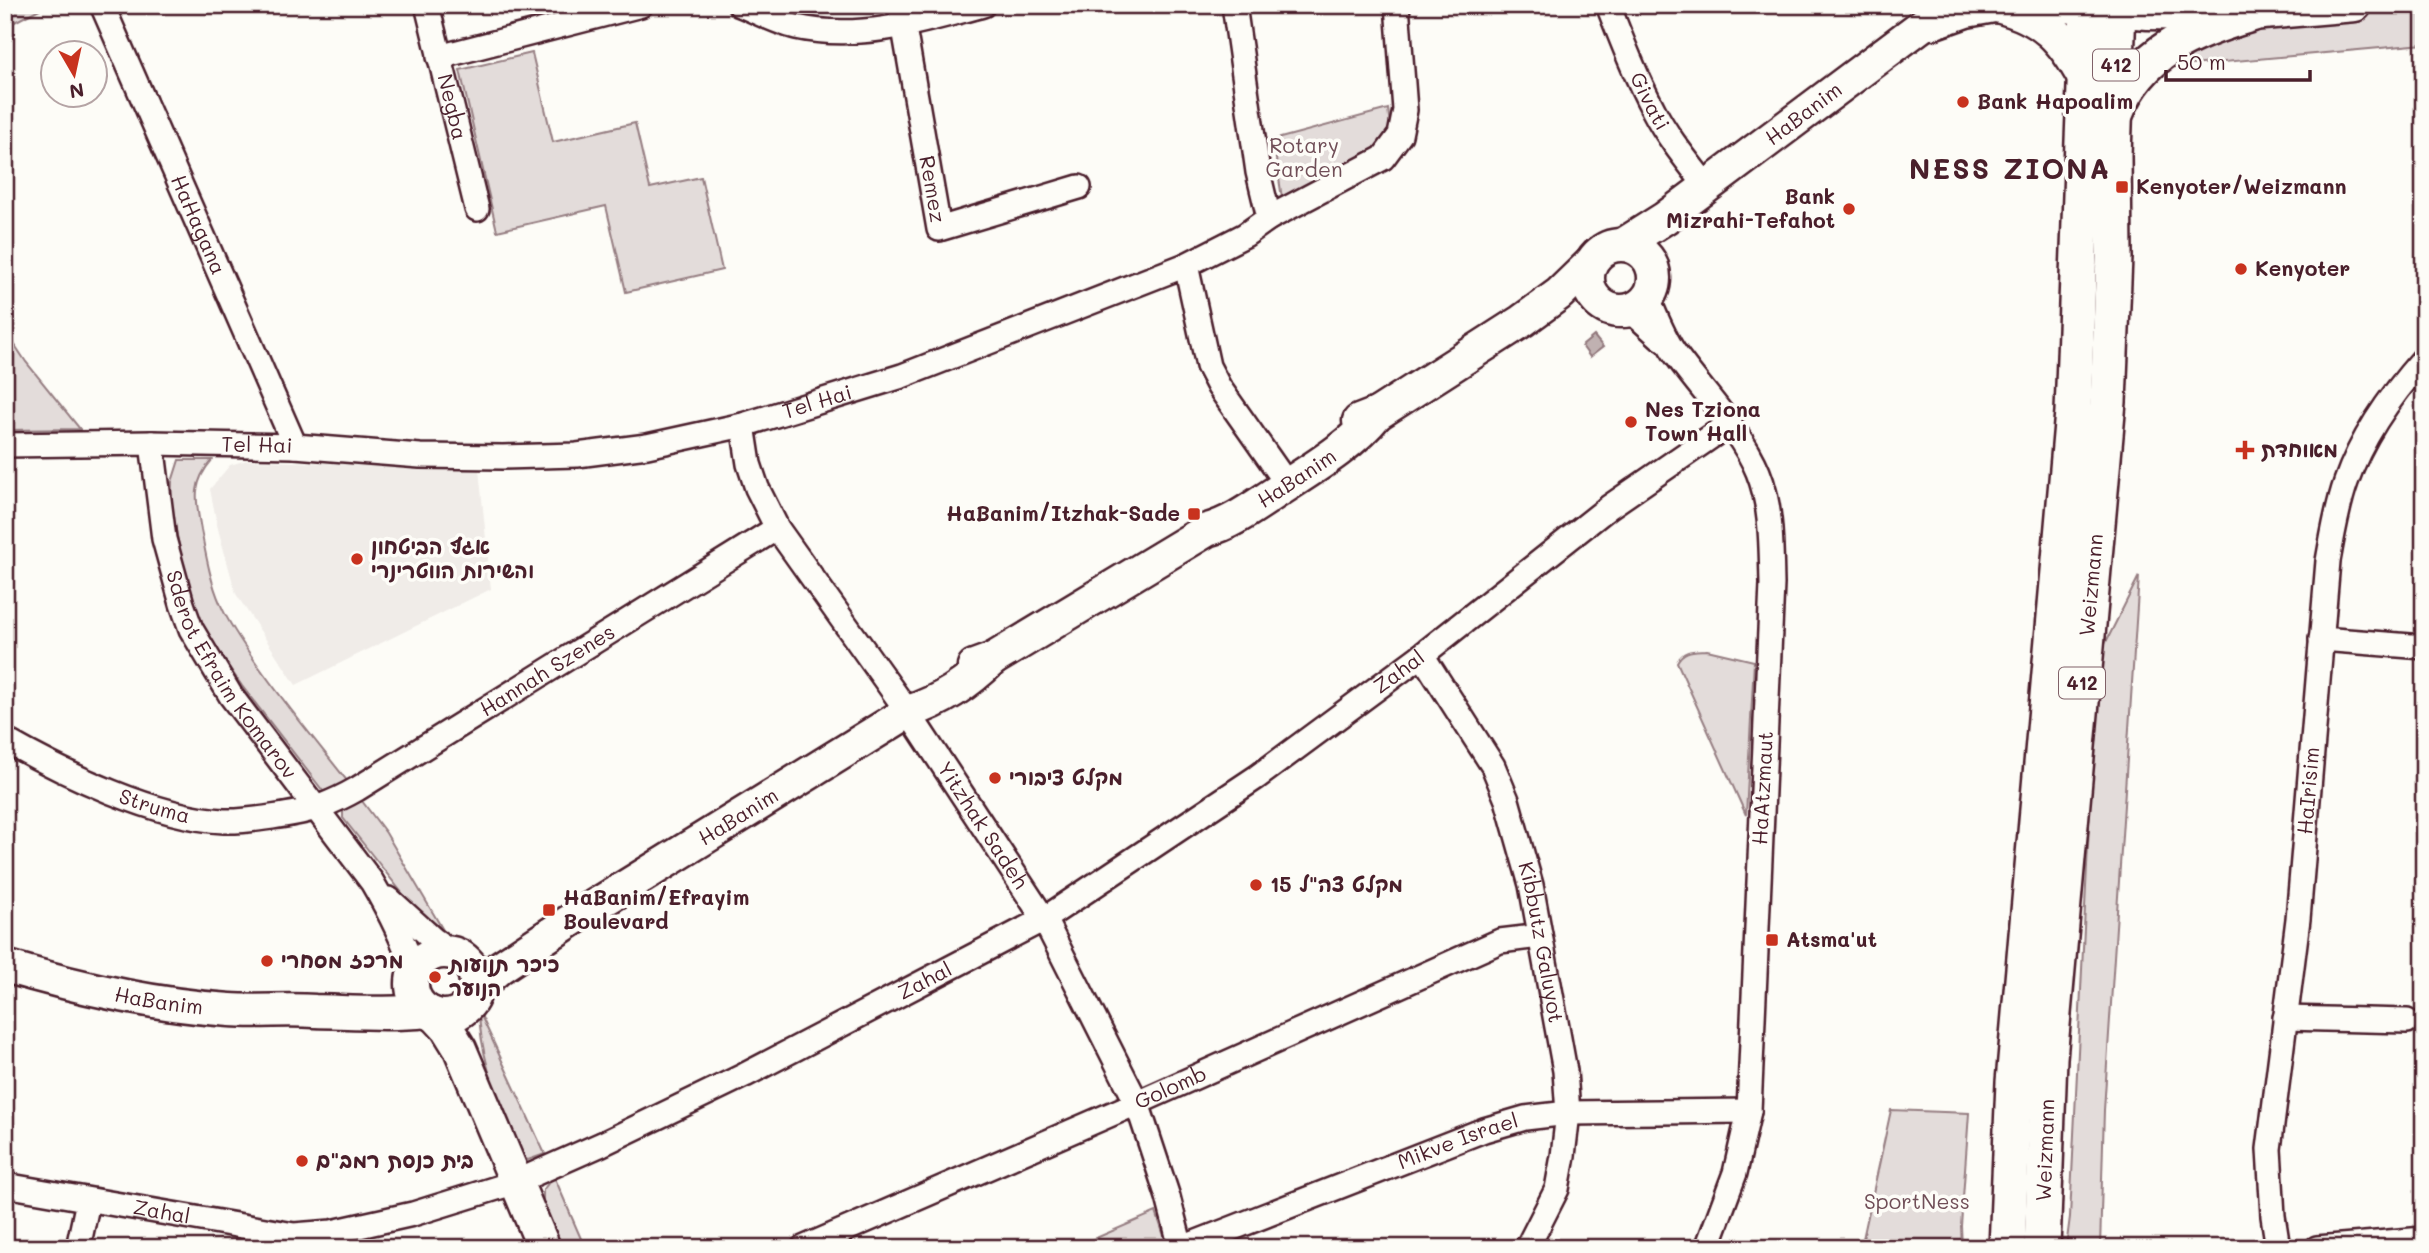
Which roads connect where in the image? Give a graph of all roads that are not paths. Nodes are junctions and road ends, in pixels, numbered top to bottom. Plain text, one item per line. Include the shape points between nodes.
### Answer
1 (102, 5) edge
2 (427, 5) edge
3 (641, 5) edge
4 (740, 5) edge
5 (983, 5) edge
6 (1234, 5) edge
7 (1397, 5) edge
8 (1608, 5) edge
9 (1949, 5) edge
10 (1999, 5) edge
11 (2052, 5) edge
12 (2355, 5) edge
13 (2103, 7) edge
14 (2251, 14) junction
15 (902, 16) edge
16 (1921, 27) junction
17 (439, 57) junction
18 (2086, 79) junction
19 (2114, 118) junction
20 (1079, 187) dead end
21 (1697, 194) junction
22 (477, 209) dead end
23 (1269, 218) junction
24 (1624, 244) junction
25 (1591, 263) junction
26 (1186, 265) junction
27 (1635, 299) junction
28 (1522, 321) junction
29 (2424, 358) edge
30 (1377, 414) junction
31 (743, 425) junction
32 (1728, 425) junction
33 (152, 443) junction
34 (5, 445) edge
35 (295, 446) junction
36 (1278, 471) junction
37 (777, 528) junction
38 (1207, 530) junction
39 (2320, 639) junction
40 (2424, 647) edge
41 (1422, 654) junction
42 (908, 712) junction
43 (5, 740) edge
44 (315, 808) junction
45 (372, 883) junction
46 (1044, 919) junction
47 (570, 921) junction
48 (1540, 936) junction
49 (459, 956) junction
50 (5, 966) edge
51 (413, 976) junction
52 (473, 995) junction
53 (315, 1010) junction
54 (431, 1013) junction
55 (2285, 1018) junction
56 (2407, 1021) dead end
57 (1137, 1103) junction
58 (487, 1111) junction
59 (1749, 1111) junction
60 (1568, 1113) junction
61 (516, 1182) junction
62 (5, 1185) edge
63 (88, 1201) junction
64 (2424, 1239) edge
65 (333, 1240) edge
66 (78, 1248) edge
67 (544, 1248) edge
68 (803, 1248) edge
69 (1181, 1248) edge
70 (1527, 1248) edge
71 (1707, 1248) edge
72 (2007, 1248) edge
73 (2042, 1248) edge
74 (2278, 1248) edge
75 (2316, 1248) edge

1 - 35 street, HaHagana
2 - 17 street, Negba
3 - 17 street
4 - 15 street via 793,26 823,32
5 - 15 street
6 - 23 street
7 - 23 street, Tel Hai via 1405,110 1400,135 1383,158
8 - 21 street, Givati via 1654,111
9 - 16 street, HaBanim
10 - 16 street, HaBanim
10 - 18 main road via 2023,12 2048,28 2066,46
11 - 13 street
12 - 14 street
13 - 14 street via 2189,15
13 - 18 main road, Weizmann / 412
13 - 19 main road, Weizmann / 412
14 - 19 main road via 2164,50 2123,93
15 - 20 street, Remez via 939,229
16 - 21 street, HaBanim
17 - 22 street, Negba
18 - 72 main road, Weizmann / 412 via 2073,412 2014,1082
19 - 73 main road, Weizmann / 412 via 2115,257 2108,402 2049,1058
21 - 24 street, HaBanim
21 - 27 street, HaBanim
23 - 26 street, Tel Hai
24 - 25 street, HaBanim via 1605,248
24 - 27 street via 1650,259
25 - 27 street via 1588,284 1599,303
25 - 28 street, HaBanim via 1559,295
26 - 31 street, Tel Hai via 902,376
26 - 36 street via 1208,366
27 - 28 street, HaBanim via 1555,307
27 - 32 street, HaAtzmaut
28 - 30 street, HaBanim
29 - 39 street, HaIrisim via 2368,433 2346,481 2328,561
30 - 36 street, HaBanim
30 - 38 street, HaBanim via 1322,462 1229,522
31 - 35 street, Tel Hai via 647,446 577,455 420,456
31 - 37 street, Yitzhak Sadeh via 749,464
32 - 41 street, Zahal via 1609,507
32 - 59 street, HaAtzmaut via 1758,472 1771,549
33 - 34 street, Tel Hai
33 - 35 street, Tel Hai
33 - 44 street, Sderot Efraim Komarov via 164,539 191,629 231,696
36 - 38 street, HaBanim via 1229,507
37 - 42 street, Yitzhak Sadeh
37 - 44 street, Hannah Szenes via 357,789
38 - 42 street, HaBanim via 993,659 944,699
39 - 40 street
39 - 55 street, HaIrisim via 2298,919
41 - 46 street, Zahal via 1258,777
41 - 48 street, Kibbutz Galuyot via 1493,766 1522,850
42 - 46 street, Yitzhak Sadeh
42 - 47 street, HaBanim
43 - 44 street, Struma via 45,763 144,804 198,819 226,822
44 - 45 street, Sderot Efraim Komarov
45 - 49 street, Sderot Efraim Komarov
45 - 51 street, Sderot Efraim Komarov via 403,940
46 - 57 street, Yitzhak Sadeh
46 - 61 street, Zahal via 745,1074
47 - 49 street, HaBanim via 499,955 481,959
47 - 52 street, HaBanim via 499,968
48 - 57 street, Golomb via 1500,941
48 - 60 street, Kibbutz Galuyot via 1565,1070
49 - 51 street via 435,953 419,964
49 - 52 street via 474,972
50 - 53 street, HaBanim via 173,1005
51 - 53 street, HaBanim via 377,999
51 - 54 street via 415,998
52 - 54 street via 455,1013
52 - 58 street via 473,1034
53 - 54 street, HaBanim
54 - 58 street via 460,1049
55 - 56 street
55 - 74 street, HaIrisim via 2270,1149
57 - 68 street, Golomb
57 - 69 street, Yitzhak Sadeh
58 - 61 street
59 - 60 street, Mikve Israel
59 - 71 street, HaAtzmaut via 1735,1173
60 - 69 street, Mikve Israel via 1525,1118 1484,1130
60 - 70 street, Kibbutz Galuyot via 1557,1189
61 - 65 street, Zahal
61 - 67 street
62 - 63 street, Zahal
63 - 65 street, Zahal
63 - 66 street
64 - 75 street

